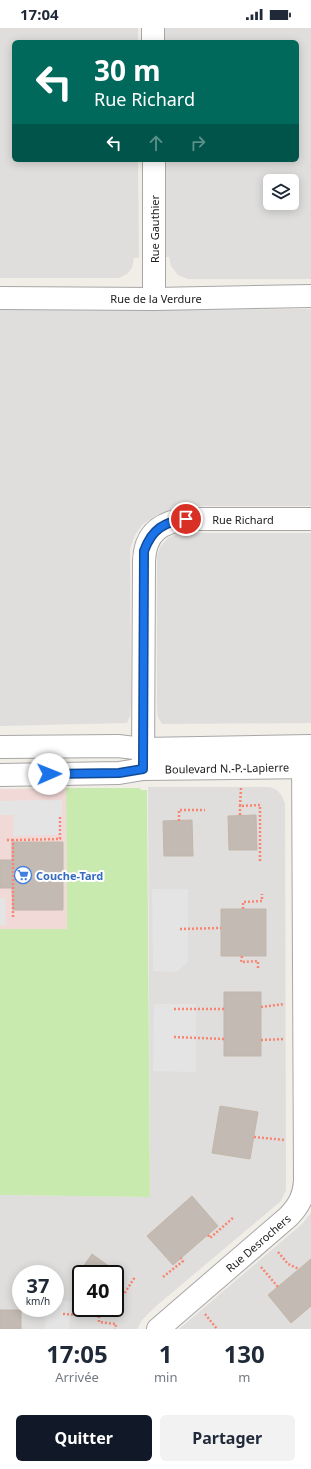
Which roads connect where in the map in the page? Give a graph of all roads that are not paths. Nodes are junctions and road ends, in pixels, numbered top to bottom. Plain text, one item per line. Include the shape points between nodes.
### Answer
1 (153, 28) edge
2 (153, 40) edge
3 (154, 162) edge
4 (311, 296) edge
5 (0, 298) edge
6 (154, 298) junction
7 (311, 519) edge
8 (0, 747) edge
9 (307, 757) edge
10 (143, 759) junction
11 (0, 775) edge
12 (307, 986) edge
13 (158, 1329) edge

1 - 2 street
3 - 6 street, Rue Gauthier
4 - 6 street, Rue de la Verdure
5 - 6 street, Rue de la Verdure
7 - 10 street, Rue Richard via 186,519 168,522 159,528 148,542 144,551
8 - 10 street, Boulevard N.-P.-Lapierre via 118,746
9 - 10 street, Boulevard N.-P.-Lapierre
9 - 12 street, Rue Desrochers
10 - 11 street, Boulevard N.-P.-Lapierre via 119,773
12 - 13 street, Rue Desrochers via 303,1197 288,1217

